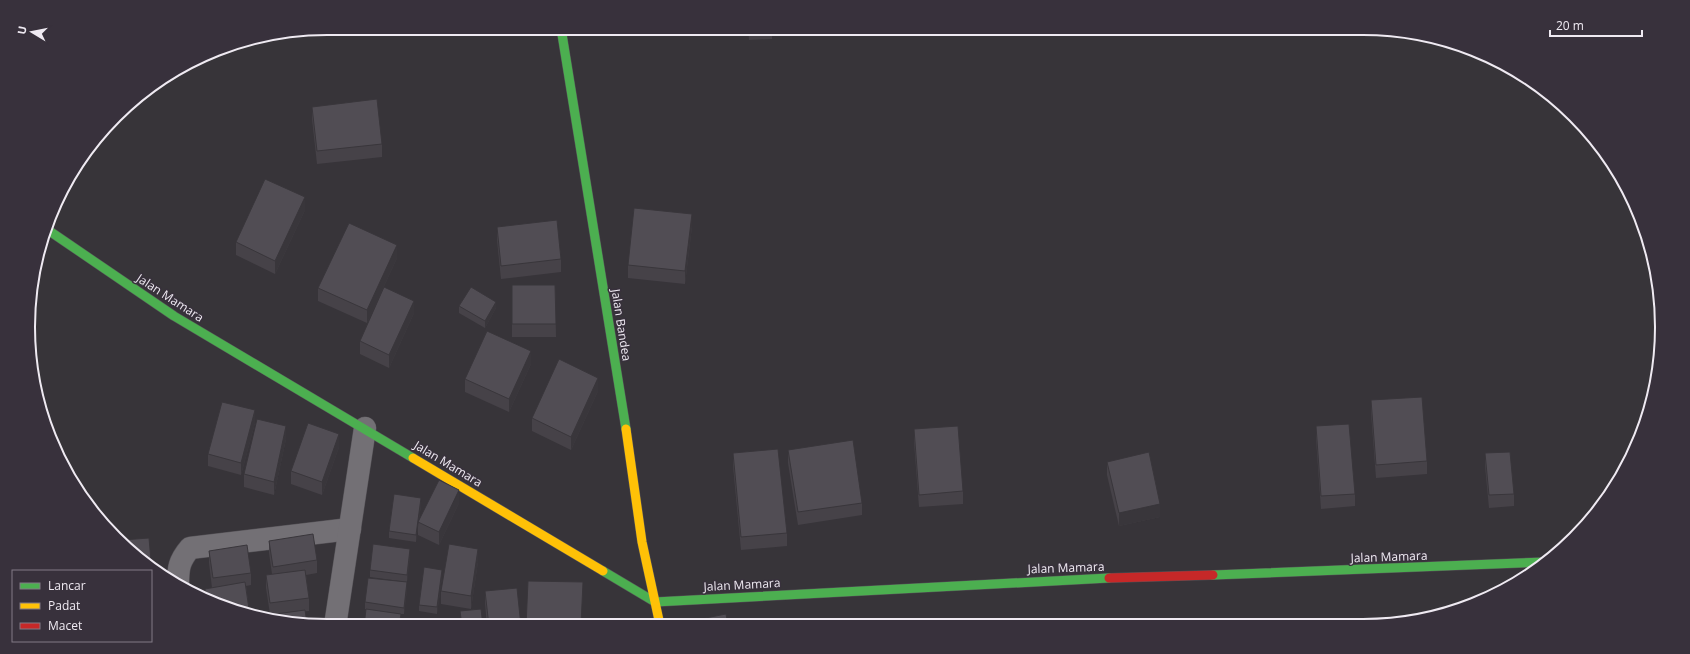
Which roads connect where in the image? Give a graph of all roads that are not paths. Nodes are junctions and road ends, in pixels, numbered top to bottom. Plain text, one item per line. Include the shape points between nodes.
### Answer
1 (562, 35) edge
2 (50, 232) edge
3 (364, 428) junction
4 (350, 529) junction
5 (1536, 562) edge
6 (178, 578) edge
7 (655, 602) junction
8 (337, 619) edge
9 (659, 619) edge

1 - 7 street, Jalan Bandea via 628,440 642,542
2 - 3 street, Jalan Mamara via 174,316
3 - 4 street
3 - 7 street, Jalan Mamara
4 - 6 street via 190,548 182,558
4 - 8 street
5 - 7 street, Jalan Mamara via 1041,581
7 - 9 street, Jalan Bandea

